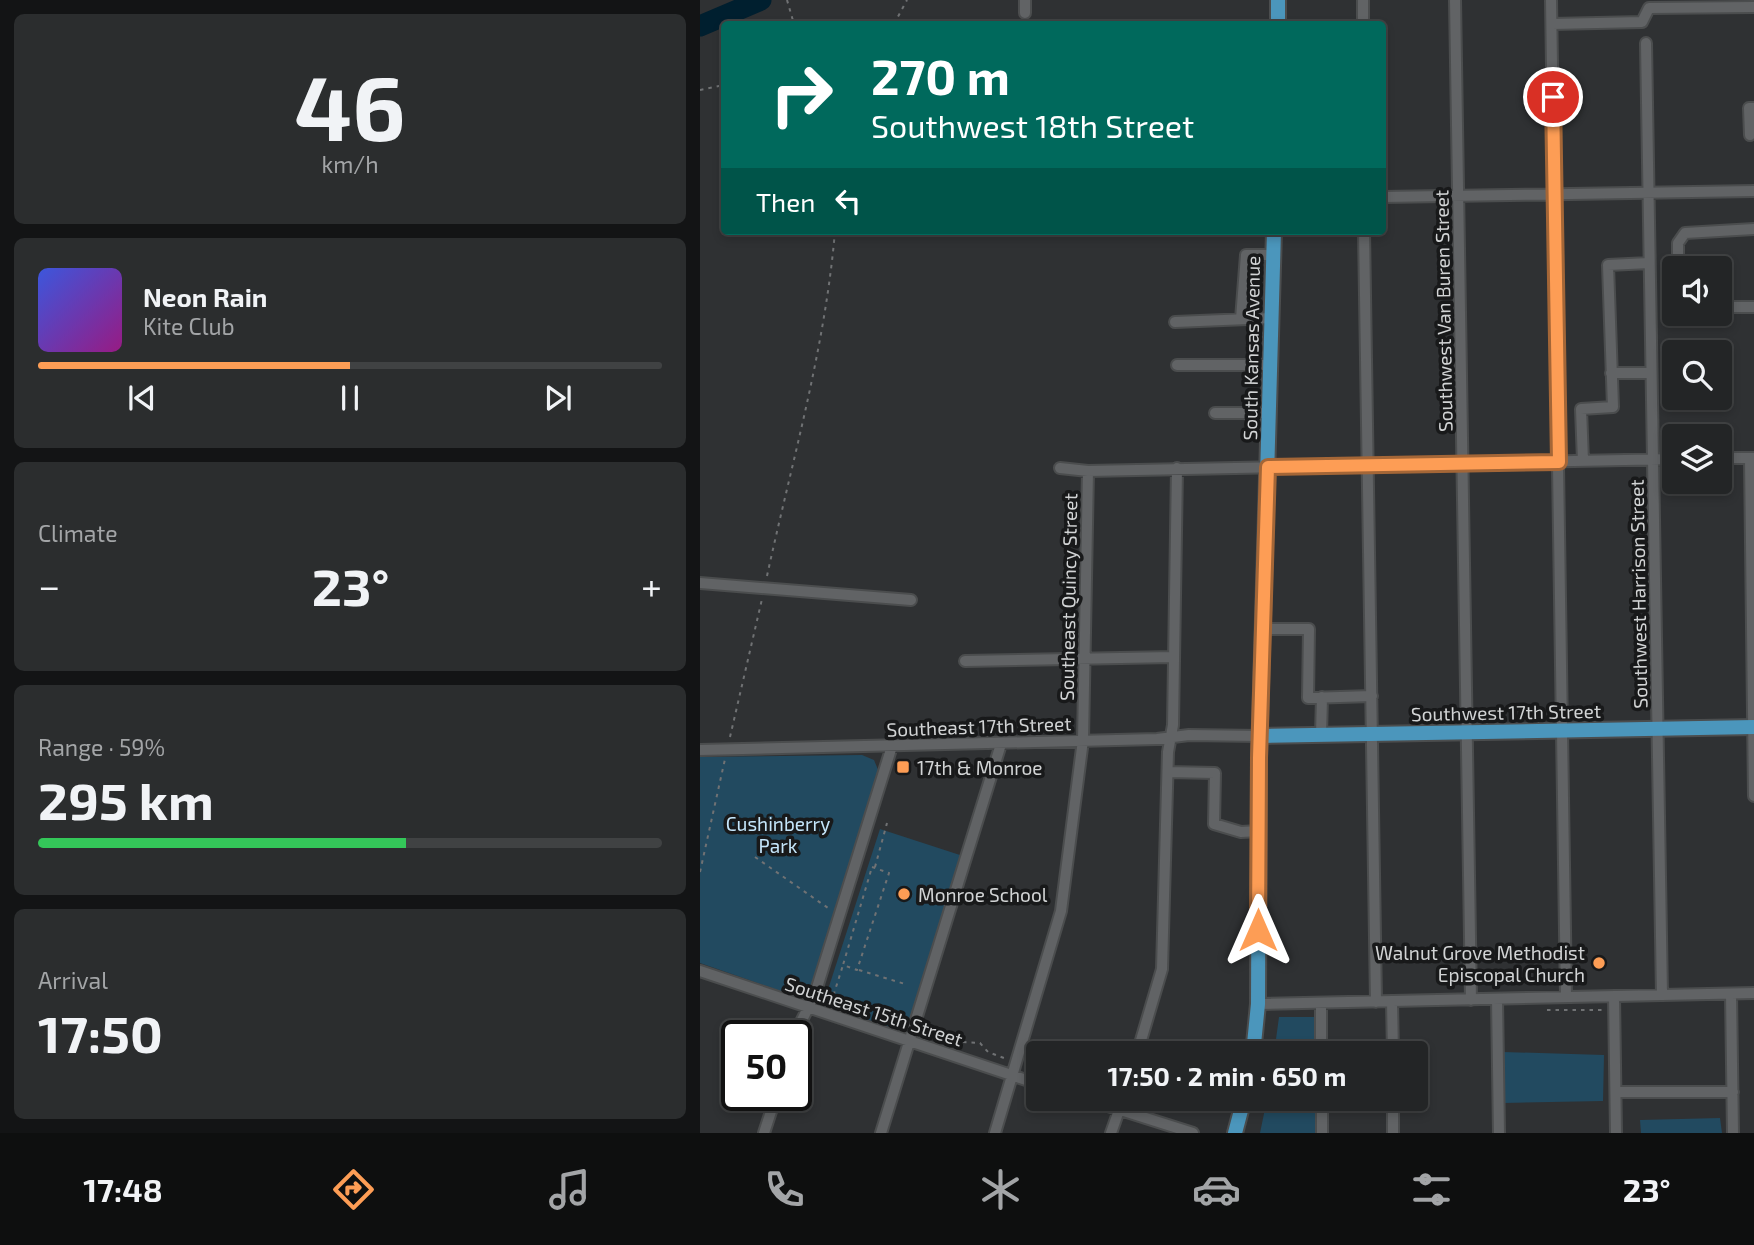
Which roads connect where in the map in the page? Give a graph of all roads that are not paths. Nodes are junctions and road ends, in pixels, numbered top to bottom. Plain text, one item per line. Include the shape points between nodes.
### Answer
1 (1025, 0) edge
2 (1279, 0) edge
3 (1363, 0) edge
4 (1455, 0) edge
5 (1551, 0) edge
6 (1648, 4) edge
7 (1754, 7) edge
8 (1025, 13) dead end
9 (1278, 21) edge
10 (1363, 21) edge
11 (1552, 24) junction
12 (1646, 43) dead end
13 (1754, 108) edge
14 (1749, 135) dead end
15 (1754, 191) edge
16 (1647, 193) junction
17 (1556, 194) junction
18 (1459, 196) junction
19 (1386, 197) edge
20 (1754, 229) edge
21 (1273, 235) edge
22 (1364, 235) edge
23 (1273, 254) junction
24 (1678, 256) edge
25 (1648, 264) junction
26 (1732, 307) edge
27 (1754, 307) edge
28 (1272, 318) junction
29 (1241, 319) junction
30 (1175, 322) dead end
31 (1177, 365) dead end
32 (1270, 365) junction
33 (1611, 373) junction
34 (1651, 373) junction
35 (1215, 413) dead end
36 (1269, 413) junction
37 (1732, 458) edge
38 (1752, 458) edge
39 (1653, 459) junction
40 (1662, 459) edge
41 (1583, 461) junction
42 (1559, 462) junction
43 (1464, 464) junction
44 (1369, 466) junction
45 (1268, 467) junction
46 (1060, 468) dead end
47 (1177, 468) junction
48 (1088, 471) junction
49 (700, 583) edge
50 (911, 600) dead end
51 (1263, 629) junction
52 (1173, 657) junction
53 (1084, 659) junction
54 (965, 661) dead end
55 (1372, 696) junction
56 (1322, 697) junction
57 (1754, 727) edge
58 (1657, 729) junction
59 (1563, 730) junction
60 (1468, 732) junction
61 (1372, 734) junction
62 (1321, 735) junction
63 (1260, 736) junction
64 (1171, 737) junction
65 (1083, 740) junction
66 (1001, 744) junction
67 (892, 746) junction
68 (700, 750) edge
69 (1167, 772) junction
70 (1754, 796) edge
71 (1259, 831) junction
72 (700, 972) edge
73 (1754, 993) edge
74 (1731, 994) junction
75 (1662, 995) junction
76 (1615, 996) junction
77 (1566, 998) junction
78 (1471, 999) junction
79 (1497, 999) junction
80 (1392, 1001) junction
81 (1376, 1002) junction
82 (1321, 1003) junction
83 (1258, 1004) junction
84 (807, 1008) junction
85 (801, 1020) edge
86 (908, 1041) junction
87 (1141, 1041) edge
88 (1254, 1041) edge
89 (1321, 1041) edge
90 (1393, 1041) edge
91 (1013, 1076) junction
92 (1026, 1080) edge
93 (1616, 1092) junction
94 (1733, 1092) junction
95 (771, 1111) edge
96 (1119, 1111) edge
97 (1138, 1111) edge
98 (1241, 1111) edge
99 (1322, 1111) edge
100 (1393, 1111) edge
101 (764, 1133) edge
102 (881, 1133) edge
103 (995, 1133) edge
104 (1111, 1133) edge
105 (1193, 1133) edge
106 (1235, 1133) edge
107 (1322, 1133) edge
108 (1393, 1133) edge
109 (1499, 1133) edge
110 (1616, 1133) edge
111 (1734, 1133) edge

1 - 8 street
2 - 9 main road
3 - 10 street
4 - 18 street, Southwest Van Buren Street
5 - 11 street
6 - 7 street
6 - 11 street via 1642,22
11 - 17 street
12 - 16 street, Southwest Harrison Street
13 - 14 street via 1749,108
15 - 16 street
16 - 17 street
16 - 25 street, Southwest Harrison Street
17 - 18 street
17 - 42 street
18 - 19 street
18 - 43 street, Southwest Van Buren Street
20 - 24 street via 1685,233 1678,243
21 - 23 main road, South Kansas Avenue
22 - 44 street
23 - 28 main road, South Kansas Avenue
23 - 29 street via 1246,255
25 - 33 street via 1608,265
25 - 34 street, Southwest Harrison Street
26 - 27 street
28 - 29 street
28 - 32 main road, South Kansas Avenue
29 - 30 street
31 - 32 street
32 - 36 main road, South Kansas Avenue
33 - 34 street
33 - 41 street via 1613,407 1581,409
34 - 39 street, Southwest Harrison Street
35 - 36 street
36 - 45 main road, South Kansas Avenue
37 - 38 street
38 - 57 street
39 - 40 street
39 - 41 street
39 - 58 street, Southwest Harrison Street
41 - 42 street
42 - 43 street
42 - 59 street
43 - 44 street
43 - 60 street, Southwest Van Buren Street
44 - 45 street
44 - 55 street
45 - 47 street
45 - 51 main road, South Kansas Avenue
46 - 48 street
47 - 48 street
47 - 52 street
48 - 53 street, Southeast Quincy Street
49 - 50 street
51 - 56 street via 1309,629 1308,698
51 - 63 main road, South Kansas Avenue
52 - 53 street
52 - 64 street
53 - 54 street
53 - 65 street, Southeast Quincy Street
55 - 56 street
55 - 61 street
56 - 62 street
57 - 58 main road, Southwest 17th Street
57 - 70 street
58 - 59 main road, Southwest 17th Street
58 - 75 street, Southwest Harrison Street
59 - 60 main road, Southwest 17th Street
59 - 77 street
60 - 61 main road, Southwest 17th Street
60 - 78 street, Southwest Van Buren Street
61 - 62 main road, Southwest 17th Street
61 - 81 street
62 - 63 main road, Southwest 17th Street
63 - 64 street, Southeast 17th Street
63 - 71 main road, South Kansas Avenue
64 - 65 street, Southeast 17th Street
64 - 69 street
65 - 66 street, Southeast 17th Street
65 - 91 street, Southeast Quincy Street via 1061,911
66 - 67 street, Southeast 17th Street
66 - 86 street
67 - 68 street, Southeast 17th Street
67 - 84 street via 816,995
69 - 71 street via 1215,773 1214,824 1241,832
69 - 87 street via 1162,969
71 - 83 main road, South Kansas Avenue
72 - 84 street, Southeast 15th Street
73 - 74 street
74 - 75 street
74 - 94 street
75 - 76 street
76 - 77 street
76 - 93 street
77 - 79 street
78 - 79 street
78 - 80 street
79 - 109 street
80 - 81 street
80 - 90 street
81 - 82 street
82 - 83 street
82 - 89 street
83 - 88 main road, South Kansas Avenue
84 - 85 street
84 - 86 street, Southeast 15th Street
86 - 91 street, Southeast 15th Street
86 - 102 street
91 - 92 street, Southeast 15th Street
91 - 103 street, Southeast Quincy Street
93 - 94 street
93 - 110 street
94 - 111 street
95 - 101 street
96 - 104 street
97 - 105 street
98 - 106 main road
99 - 107 street
100 - 108 street

